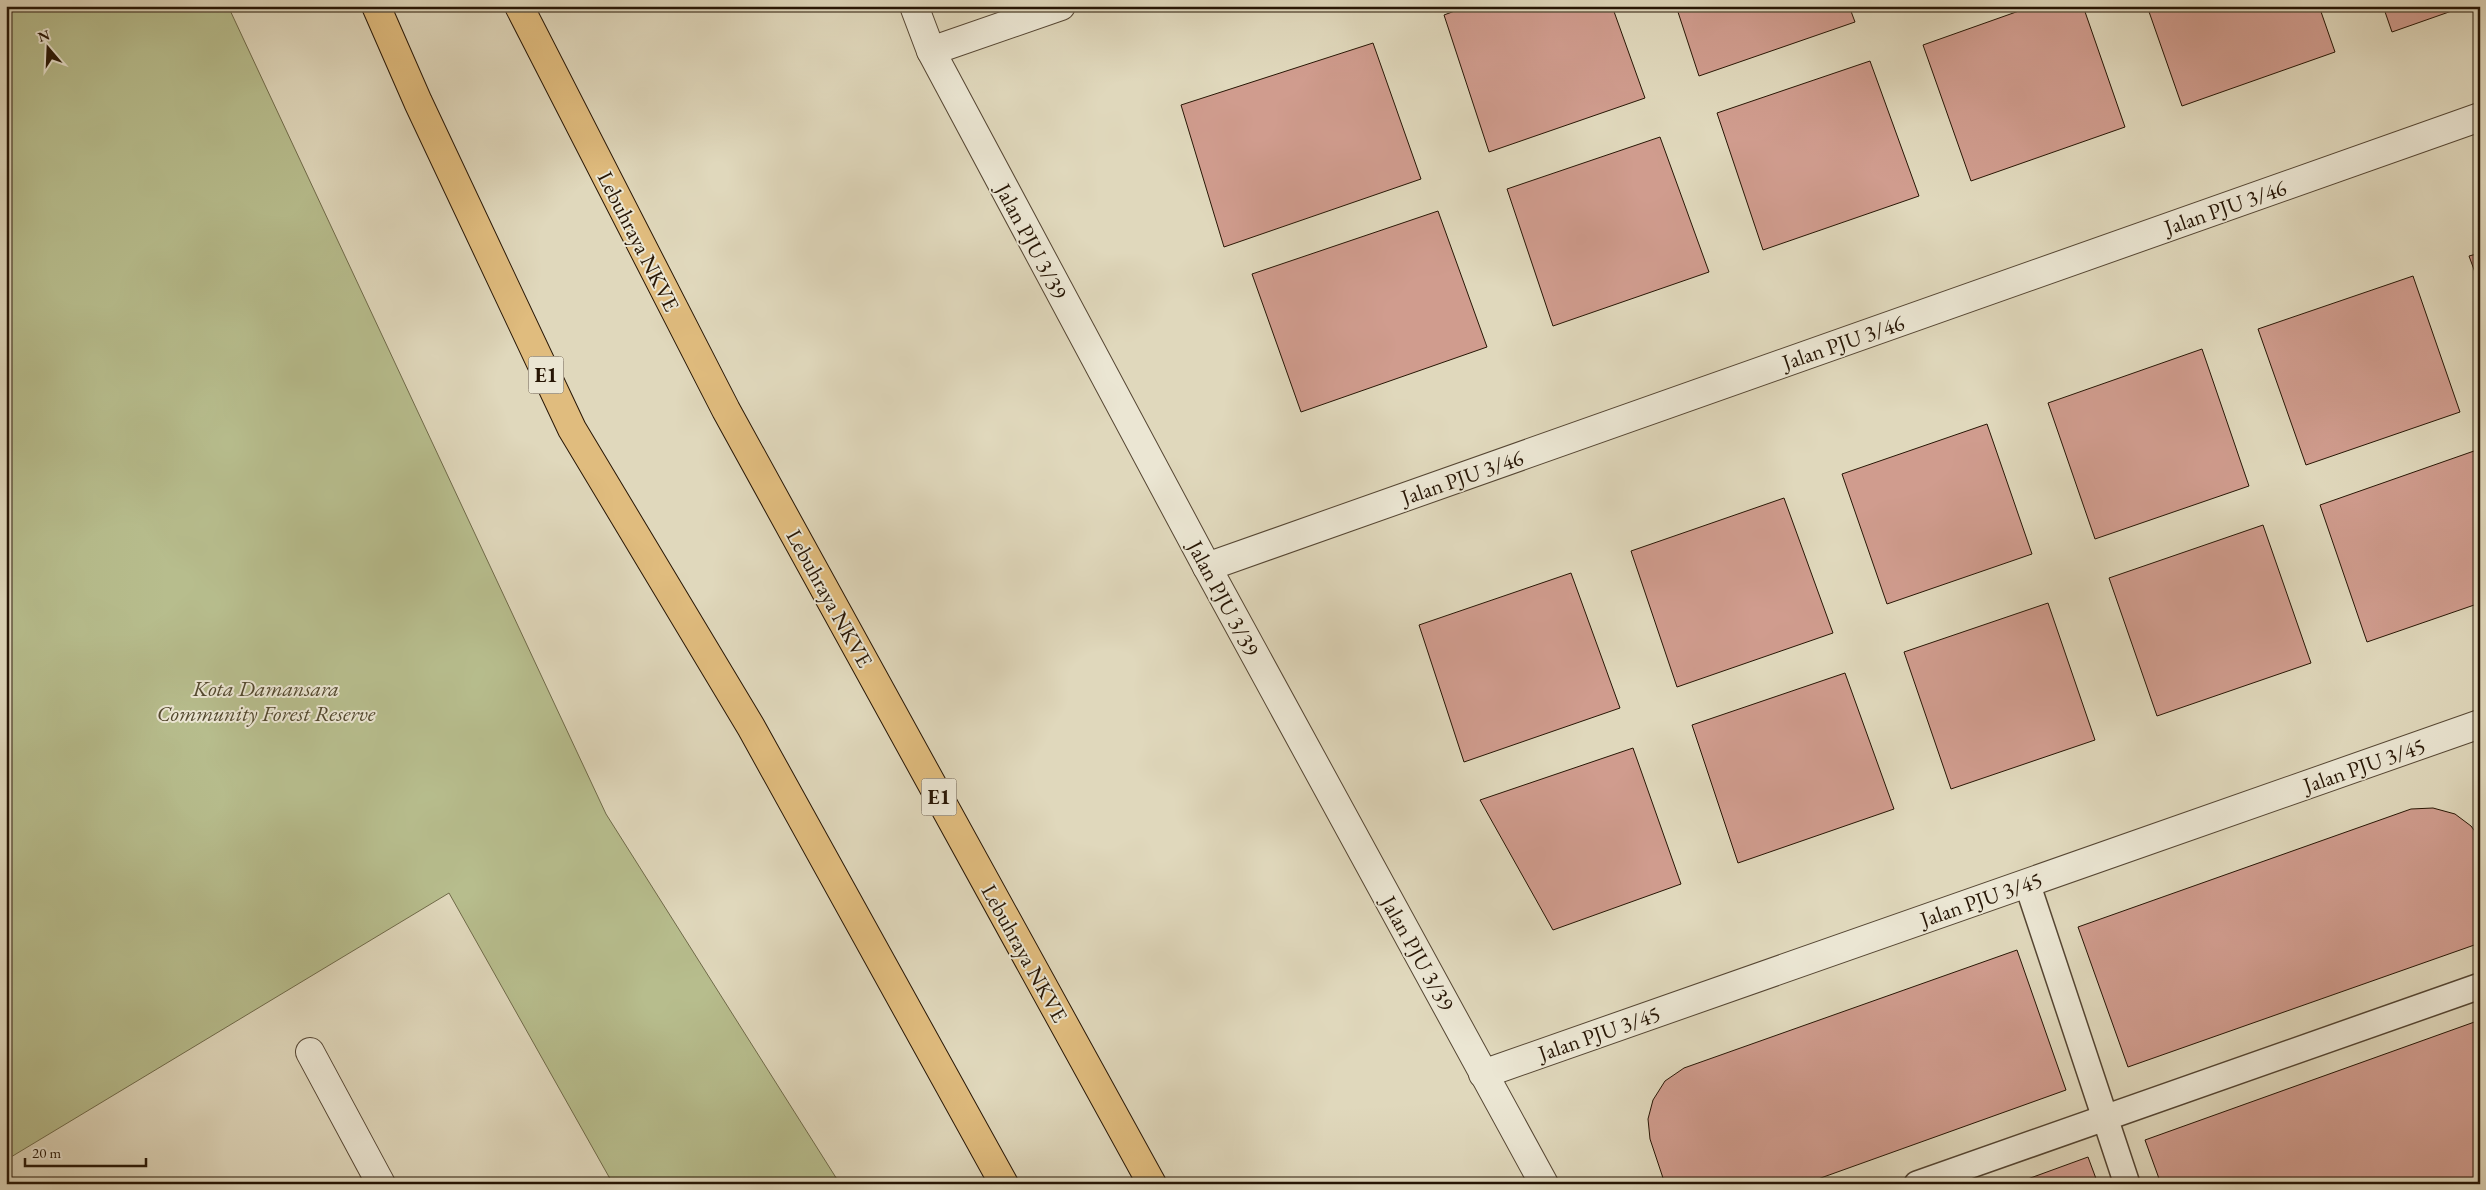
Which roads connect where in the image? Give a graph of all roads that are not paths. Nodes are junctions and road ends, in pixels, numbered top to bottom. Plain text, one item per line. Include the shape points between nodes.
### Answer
1 (376, 6) edge
2 (519, 6) edge
3 (914, 6) edge
4 (1061, 6) edge
5 (931, 51) junction
6 (2480, 117) edge
7 (1207, 568) junction
8 (2480, 724) edge
9 (2027, 883) junction
10 (2480, 986) edge
11 (310, 1052) dead end
12 (1483, 1074) junction
13 (2105, 1118) junction
14 (381, 1184) edge
15 (1004, 1184) edge
16 (1152, 1184) edge
17 (1544, 1184) edge
18 (1917, 1184) edge
19 (2127, 1184) edge

1 - 15 highway, E1 via 572,430 751,727
2 - 16 highway, Lebuhraya NKVE / E1 via 726,410
3 - 5 street, Jalan PJU 3/39
4 - 5 street
5 - 7 street, Jalan PJU 3/39
6 - 7 street, Jalan PJU 3/46
7 - 12 street, Jalan PJU 3/39
8 - 9 street, Jalan PJU 3/45
9 - 12 street, Jalan PJU 3/45
9 - 13 lane
10 - 13 lane
11 - 14 street
12 - 17 street, Jalan PJU 3/39
13 - 18 lane
13 - 19 lane

